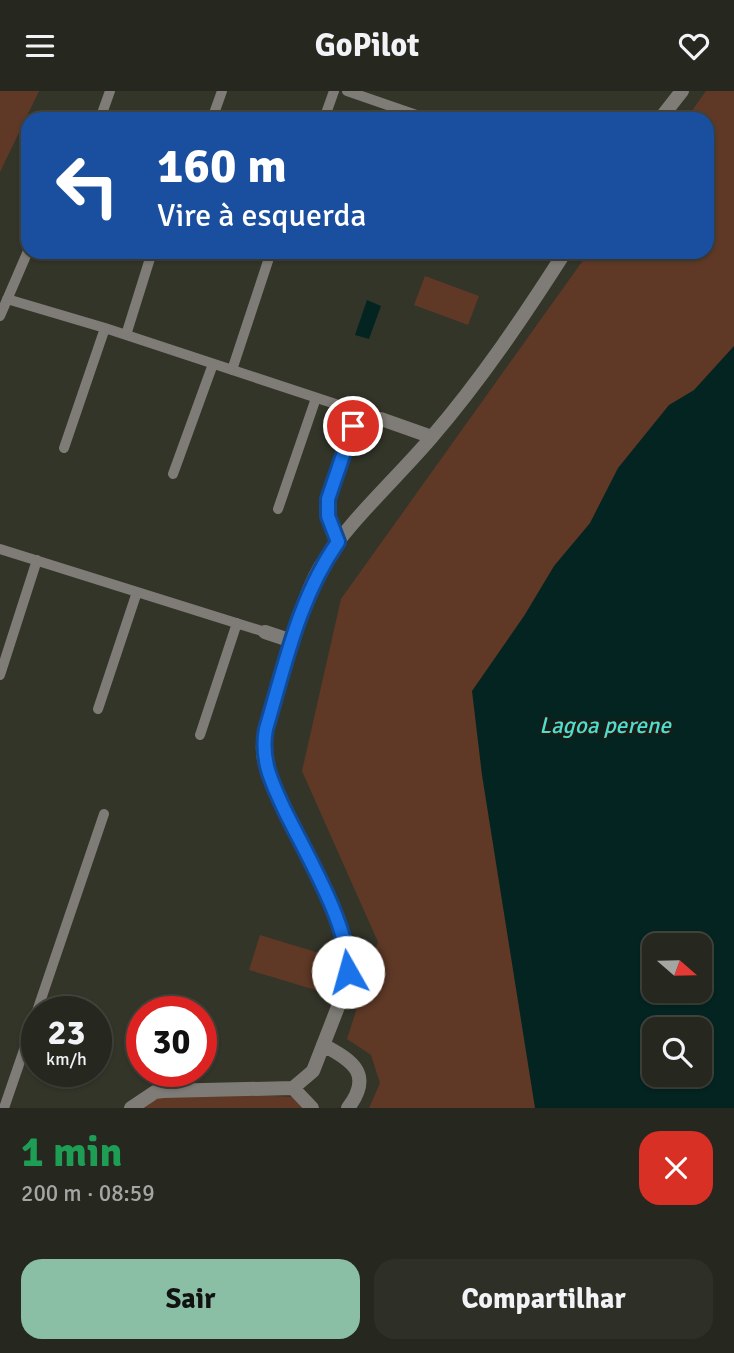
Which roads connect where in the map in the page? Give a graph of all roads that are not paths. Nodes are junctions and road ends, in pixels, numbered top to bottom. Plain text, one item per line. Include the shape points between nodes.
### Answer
1 (110, 91) edge
2 (222, 91) edge
3 (334, 91) edge
4 (347, 91) edge
5 (682, 91) edge
6 (102, 112) edge
7 (214, 112) edge
8 (326, 112) edge
9 (408, 112) edge
10 (666, 112) edge
11 (24, 259) edge
12 (150, 259) edge
13 (269, 259) edge
14 (560, 259) edge
15 (7, 299) junction
16 (0, 316) edge
17 (105, 328) junction
18 (126, 335) junction
19 (213, 364) junction
20 (232, 370) junction
21 (316, 398) junction
22 (358, 412) junction
23 (381, 419) joint
24 (432, 437) junction
25 (349, 439) joint
26 (65, 448) dead end
27 (173, 474) dead end
28 (278, 509) dead end
29 (338, 542) junction
30 (0, 549) edge
31 (37, 560) junction
32 (137, 592) junction
33 (237, 624) junction
34 (265, 632) joint
35 (292, 641) junction
36 (0, 675) edge
37 (98, 709) dead end
38 (200, 735) dead end
39 (104, 814) dead end
40 (42, 996) edge
41 (323, 1045) junction
42 (21, 1059) edge
43 (293, 1088) junction
44 (4, 1108) edge
45 (131, 1108) edge
46 (312, 1108) edge
47 (348, 1108) edge

1 - 6 lane
2 - 7 lane
3 - 8 lane
4 - 9 lane
5 - 10 street
11 - 15 lane
12 - 18 lane
13 - 20 lane
14 - 24 street via 494,359
15 - 16 lane
15 - 17 lane
17 - 18 lane
17 - 26 lane
18 - 19 lane
19 - 20 lane
19 - 27 lane
20 - 21 lane
21 - 22 lane
21 - 28 lane
22 - 23 lane
22 - 25 lane
23 - 24 street
24 - 29 street
25 - 29 street via 328,499 328,516
29 - 35 street via 308,592
30 - 31 lane
31 - 32 lane
31 - 36 lane
32 - 33 lane
32 - 37 lane
33 - 34 lane
33 - 38 lane
34 - 35 street
35 - 41 street via 262,746 268,775 340,925 349,958 343,994
39 - 40 lane
41 - 43 street via 313,1071
41 - 47 street via 347,1057 359,1072 360,1092
42 - 44 lane
43 - 45 street via 163,1091
43 - 46 street

